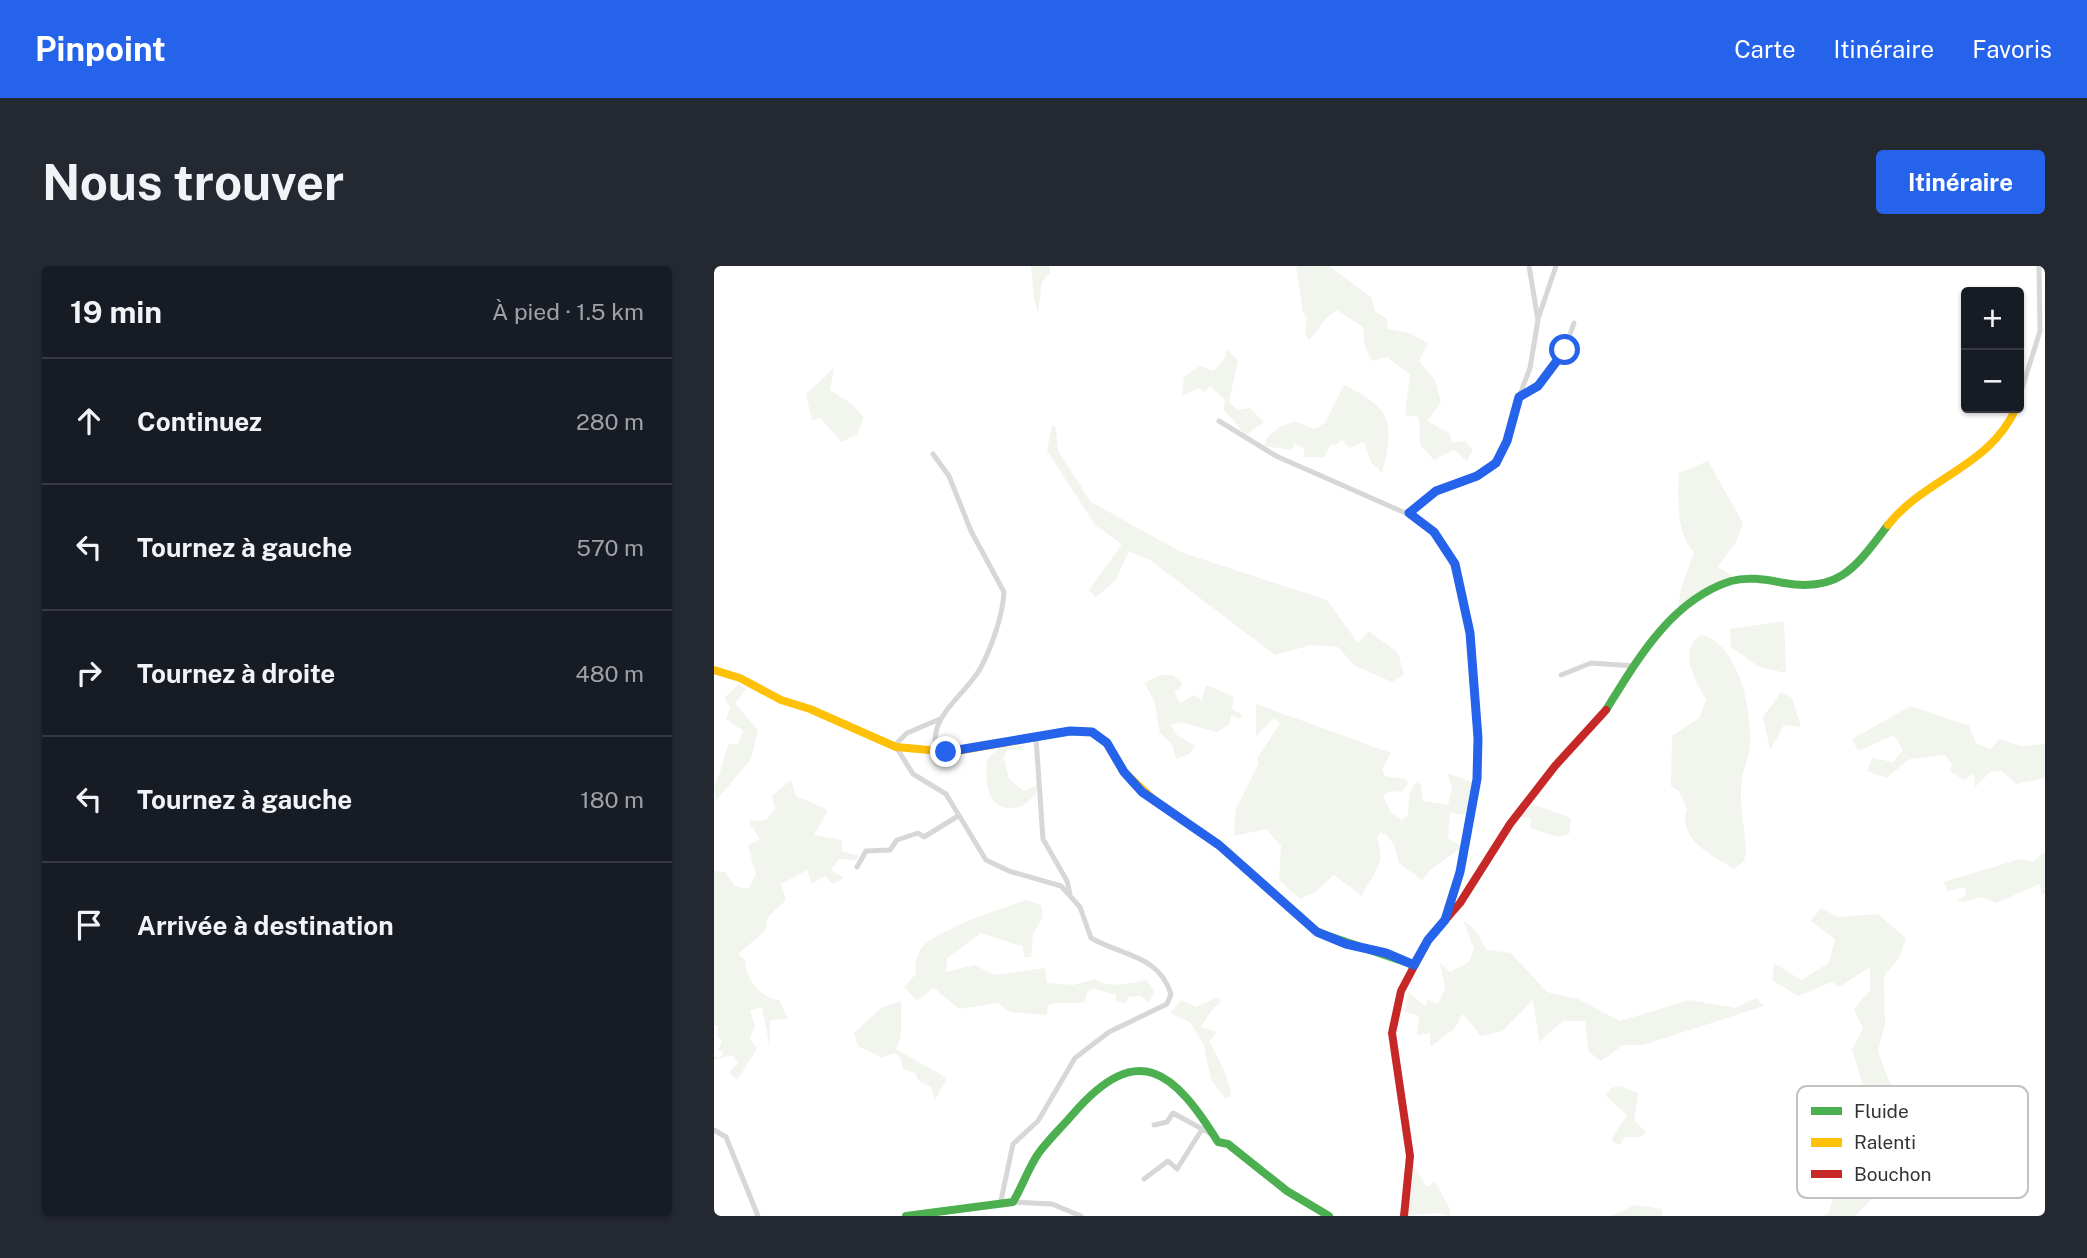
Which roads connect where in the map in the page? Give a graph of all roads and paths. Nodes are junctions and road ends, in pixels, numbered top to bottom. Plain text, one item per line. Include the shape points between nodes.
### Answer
1 (1529, 266) edge
2 (1556, 266) edge
3 (2039, 266) edge
4 (1538, 320) junction
5 (1574, 323) dead end
6 (2024, 382) edge
7 (1519, 397) junction
8 (2013, 413) edge
9 (1219, 421) dead end
10 (933, 454) dead end
11 (1409, 513) junction
12 (1634, 666) junction
13 (714, 670) edge
14 (1560, 675) dead end
15 (940, 719) junction
16 (1036, 738) junction
17 (894, 747) junction
18 (936, 752) junction
19 (958, 817) junction
20 (856, 867) dead end
21 (1070, 894) junction
22 (1445, 920) junction
23 (1414, 965) junction
24 (1154, 1125) dead end
25 (714, 1130) edge
26 (1201, 1131) junction
27 (1214, 1136) junction
28 (1144, 1179) dead end
29 (1013, 1202) junction
30 (1000, 1205) junction
31 (925, 1212) junction
32 (758, 1216) edge
33 (906, 1216) edge
34 (935, 1216) edge
35 (1081, 1216) edge
36 (1329, 1216) edge
37 (1404, 1216) edge

1 - 4 street
2 - 4 street
3 - 6 street via 2040,331
4 - 7 street via 1530,368
5 - 7 street via 1555,366 1538,386
7 - 11 street via 1496,463 1477,476 1436,491
8 - 12 street via 1999,440 1905,505 1842,577 1821,585 1755,578 1725,583 1656,634
9 - 11 street via 1276,456
10 - 15 street via 949,476 971,531 1004,592 981,668
11 - 22 street via 1426,524 1455,564 1472,653 1477,779 1465,850
12 - 14 street via 1591,663
12 - 22 street via 1606,710 1510,824
13 - 17 street
15 - 17 street via 906,733
15 - 18 street
16 - 18 street
16 - 21 street via 1043,839
16 - 23 street via 1082,730 1098,735 1142,792 1219,845 1317,932
17 - 18 street
17 - 19 street via 913,774 946,794
19 - 20 street via 924,836 918,833 897,839 890,850 866,851
19 - 21 street via 986,860 1055,883
21 - 30 street via 1080,907 1088,934 1152,965 1165,980 1170,1002 1109,1032 1075,1058 1038,1121 1013,1144
22 - 23 street
23 - 37 street via 1392,1026 1410,1156
24 - 26 street via 1167,1122 1173,1113
25 - 32 street via 726,1137
26 - 27 street
26 - 28 street via 1177,1169 1168,1161
27 - 29 street via 1198,1109 1170,1079 1148,1070 1120,1074 1090,1091 1044,1145
27 - 36 street
29 - 30 street
29 - 35 street via 1052,1204
30 - 31 street
31 - 33 street
31 - 34 street

